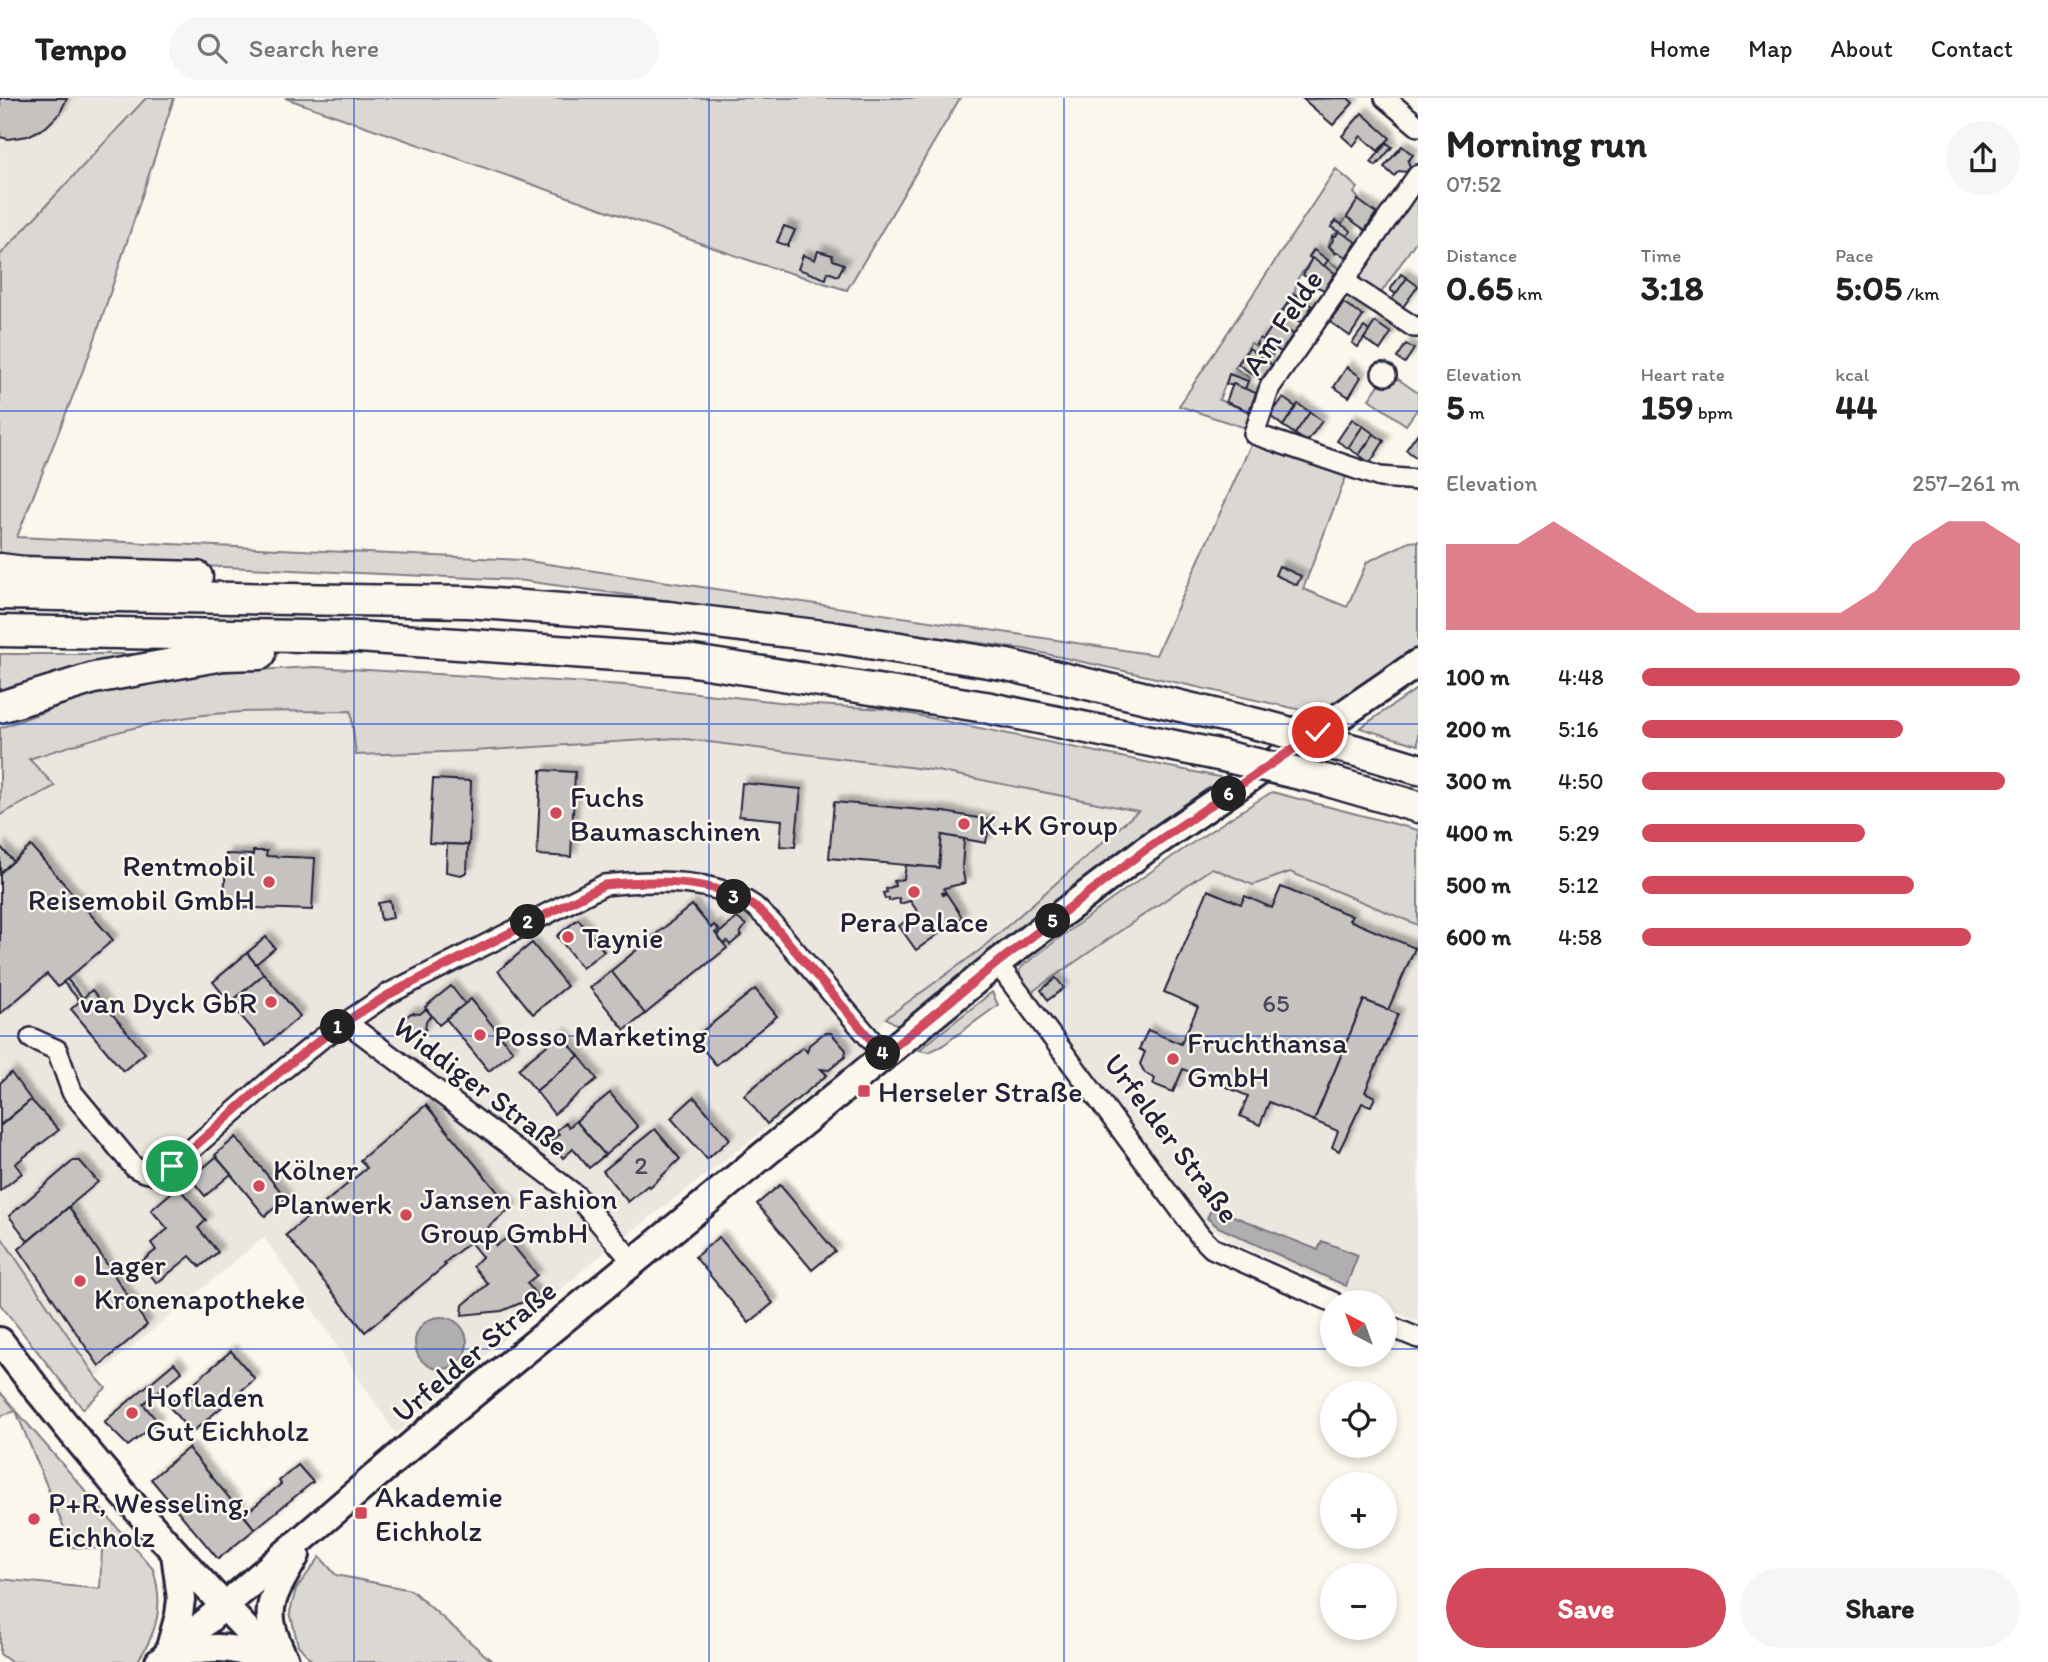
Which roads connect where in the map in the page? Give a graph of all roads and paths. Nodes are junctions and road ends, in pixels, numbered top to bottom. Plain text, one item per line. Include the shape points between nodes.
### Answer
1 (1385, 98) edge
2 (1418, 126) edge
3 (1418, 175) edge
4 (1345, 282) junction
5 (1418, 327) edge
6 (1418, 480) edge
7 (0, 569) edge
8 (0, 594) edge
9 (468, 602) junction
10 (0, 631) edge
11 (687, 660) junction
12 (1418, 663) edge
13 (0, 707) edge
14 (1418, 769) edge
15 (1418, 807) edge
16 (997, 963) junction
17 (346, 1022) junction
18 (31, 1038) dead end
19 (884, 1055) junction
20 (633, 1262) junction
21 (1320, 1296) edge
22 (1397, 1329) edge
23 (1418, 1338) edge
24 (0, 1341) edge
25 (307, 1536) junction
26 (175, 1553) junction
27 (224, 1607) junction
28 (163, 1659) edge
29 (267, 1662) edge
30 (278, 1662) edge
31 (286, 1662) edge

1 - 2 street
3 - 4 street, Am Felde
4 - 5 street
4 - 6 street, Am Felde via 1270,387 1254,434 1380,477
7 - 9 highway via 302,581 385,587
8 - 9 highway
9 - 14 highway, bridge via 668,617 831,637 1007,666 1265,726
10 - 11 highway via 358,637
11 - 13 highway via 631,670 322,653 223,655 94,678
11 - 15 highway, bridge via 985,707 1223,756
12 - 16 main road, Urfelder Straße via 1145,850
16 - 19 main road, Urfelder Straße
16 - 21 street, Urfelder Straße via 1200,1236 1212,1248
17 - 18 street via 273,1078 169,1169 145,1174 134,1167 72,1092 57,1050
17 - 19 street via 388,995 583,894 604,885 642,880 717,889 753,905
17 - 20 street, Widdiger Straße via 576,1195
19 - 20 main road, Urfelder Straße
20 - 25 main road, Urfelder Straße
22 - 23 street
24 - 26 main road
25 - 27 main road, Urfelder Straße
25 - 31 main road via 273,1595 270,1612 273,1637
26 - 27 main road
26 - 28 main road via 180,1607
27 - 28 main road, Urfelder Straße
27 - 30 main road
28 - 29 main road via 191,1649 222,1647

